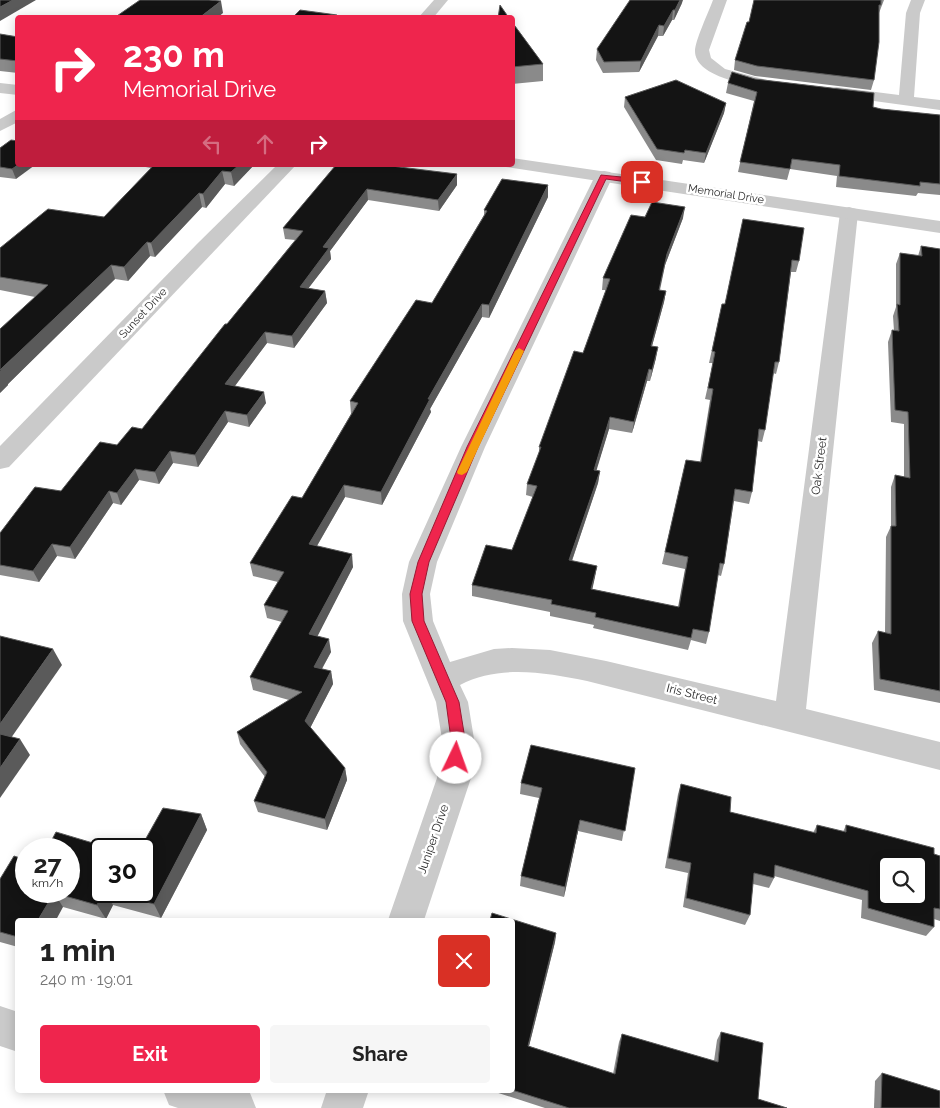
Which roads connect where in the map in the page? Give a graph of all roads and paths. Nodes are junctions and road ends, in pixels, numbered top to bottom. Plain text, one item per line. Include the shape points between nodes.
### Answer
1 (441, 0) edge
2 (720, 0) edge
3 (918, 0) edge
4 (428, 15) edge
5 (778, 85) edge
6 (0, 88) edge
7 (15, 90) edge
8 (817, 90) edge
9 (906, 101) junction
10 (940, 105) edge
11 (15, 116) edge
12 (0, 126) edge
13 (515, 163) edge
14 (285, 167) edge
15 (604, 176) junction
16 (849, 213) junction
17 (940, 227) edge
18 (0, 461) edge
19 (444, 679) junction
20 (789, 719) junction
21 (940, 756) edge
22 (407, 918) edge
23 (0, 1026) edge
24 (15, 1031) edge
25 (192, 1093) edge
26 (347, 1093) edge
27 (235, 1108) edge
28 (342, 1108) edge

1 - 4 street
2 - 5 street via 702,50 704,60 715,70 737,78
3 - 9 street via 912,13
6 - 7 street
8 - 9 street
9 - 10 street
11 - 12 street
13 - 15 street, Memorial Drive
14 - 18 street, Sunset Drive
15 - 16 street, Memorial Drive
15 - 19 street, Juniper Drive via 473,447 423,562 416,594 418,621
16 - 17 street, Memorial Drive
16 - 20 street, Oak Street
19 - 20 street, Iris Street via 479,664 538,661 702,696
19 - 22 street, Juniper Drive via 452,702 458,739 454,778
20 - 21 street, Iris Street
23 - 24 street
25 - 27 street
26 - 28 street

